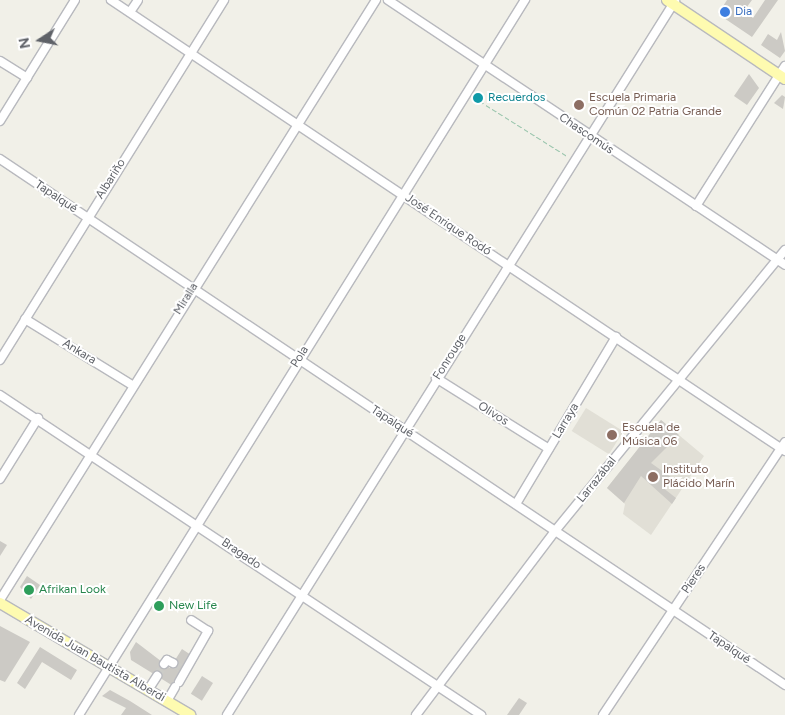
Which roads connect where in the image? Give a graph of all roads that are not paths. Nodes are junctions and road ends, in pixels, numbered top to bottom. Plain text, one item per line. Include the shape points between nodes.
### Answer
1 (75, 0) edge
2 (111, 0) edge
3 (138, 0) edge
4 (224, 0) edge
5 (376, 0) edge
6 (388, 0) edge
7 (525, 0) edge
8 (672, 1) edge
9 (130, 12) junction
10 (190, 53) junction
11 (0, 61) edge
12 (484, 64) junction
13 (783, 73) edge
14 (27, 78) junction
15 (0, 121) edge
16 (295, 123) junction
17 (589, 136) junction
18 (0, 159) edge
19 (402, 194) junction
20 (696, 206) junction
21 (87, 218) junction
22 (785, 250) edge
23 (777, 260) junction
24 (508, 265) junction
25 (785, 266) edge
26 (192, 289) junction
27 (25, 319) junction
28 (616, 337) junction
29 (0, 360) edge
30 (298, 360) junction
31 (436, 378) junction
32 (679, 379) junction
33 (132, 385) junction
34 (0, 394) edge
35 (38, 418) junction
36 (404, 430) junction
37 (784, 448) edge
38 (549, 449) junction
39 (91, 453) junction
40 (0, 480) edge
41 (516, 504) junction
42 (196, 524) junction
43 (555, 531) junction
44 (303, 595) junction
45 (0, 601) edge
46 (673, 610) junction
47 (191, 620) dead end
48 (164, 664) dead end
49 (173, 664) tunnel mouth
50 (109, 668) junction
51 (157, 676) tunnel mouth
52 (785, 685) edge
53 (438, 686) junction
54 (148, 690) junction
55 (167, 701) junction
56 (79, 715) edge
57 (190, 715) edge
58 (228, 715) edge
59 (416, 715) edge
60 (481, 715) edge
61 (603, 715) edge

1 - 14 street
2 - 9 street, José Enrique Rodó
3 - 9 street
4 - 10 street, Albariño
5 - 16 street, Miralla
6 - 12 street, Chascomús
7 - 12 street, Pola
8 - 13 main road
8 - 17 street, Fonrouge
9 - 10 street, José Enrique Rodó
10 - 16 street, José Enrique Rodó
10 - 21 street, Albariño
11 - 14 street
12 - 17 street, Chascomús
12 - 19 street, Pola
13 - 20 street
14 - 15 street
16 - 19 street, José Enrique Rodó
16 - 26 street, Miralla
17 - 20 street, Chascomús
17 - 24 street, Fonrouge
18 - 21 street, Tapalqué
19 - 24 street, José Enrique Rodó
19 - 30 street, Pola
20 - 23 street, Chascomús
21 - 26 street, Tapalqué
21 - 27 street, Albariño
22 - 23 street, Larrazábal
23 - 25 street, Chascomús
23 - 32 street, Larrazábal
24 - 28 street, José Enrique Rodó
24 - 31 street, Fonrouge
26 - 30 street, Tapalqué
26 - 33 street, Miralla
27 - 29 street, Albariño
27 - 33 street, Ankara
28 - 32 street, José Enrique Rodó
28 - 38 street, Larraya
30 - 36 street, Tapalqué
30 - 42 street, Pola
31 - 36 street, Fonrouge
31 - 38 street, Olivos
32 - 37 street, José Enrique Rodó
32 - 43 street, Larrazábal
33 - 39 street, Miralla
34 - 35 street, Bragado
35 - 39 street, Bragado
35 - 40 street
36 - 41 street, Tapalqué
36 - 44 street, Fonrouge
37 - 46 street, Pieres
38 - 41 street, Larraya
39 - 42 street, Bragado
39 - 45 street, Miralla
41 - 43 street, Tapalqué
42 - 44 street, Bragado
42 - 50 street, Pola
43 - 46 street, Tapalqué
43 - 53 street, Larrazábal
44 - 53 street, Bragado
44 - 58 street, Fonrouge
45 - 50 main road, Avenida Juan Bautista Alberdi
46 - 52 street, Tapalqué
46 - 61 street, Pieres
47 - 55 street via 208,631
48 - 49 street via 166,660
50 - 54 main road, Avenida Juan Bautista Alberdi
50 - 56 street, Pola
51 - 54 street
53 - 59 street, Larrazábal
53 - 60 street, Bragado
54 - 55 main road, Avenida Juan Bautista Alberdi
55 - 57 main road, Avenida Juan Bautista Alberdi

